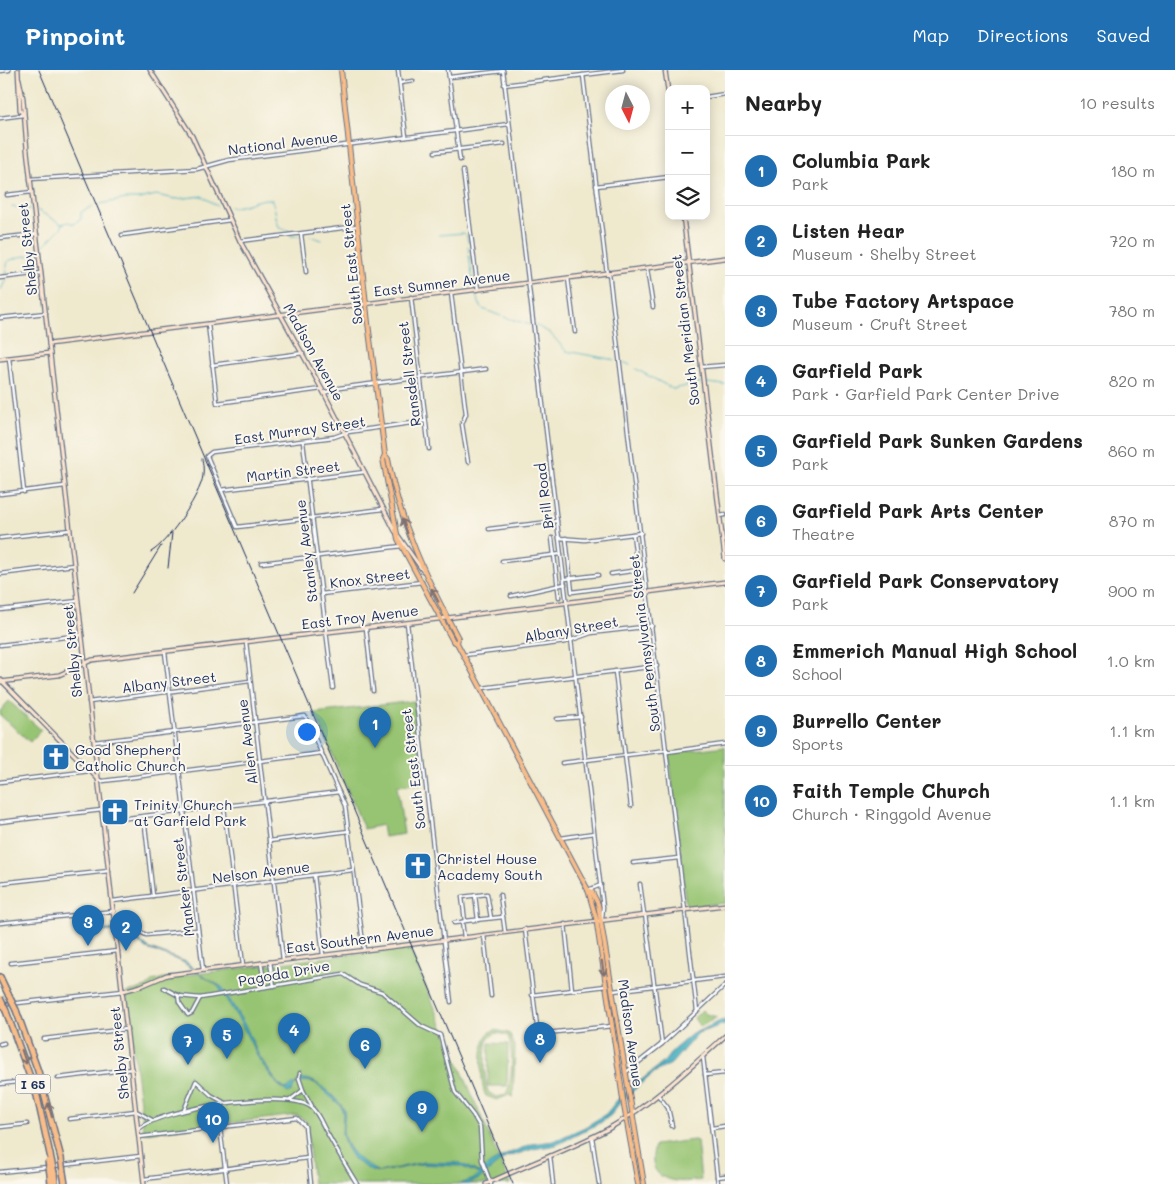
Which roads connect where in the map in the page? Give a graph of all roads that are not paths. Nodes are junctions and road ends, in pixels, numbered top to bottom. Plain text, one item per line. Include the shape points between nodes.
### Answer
1 (9, 70) edge
2 (18, 70) edge
3 (150, 70) edge
4 (341, 70) edge
5 (398, 70) edge
6 (448, 70) edge
7 (503, 70) edge
8 (623, 70) edge
9 (665, 70) edge
10 (0, 71) edge
11 (583, 75) junction
12 (449, 77) junction
13 (413, 81) dead end
14 (400, 83) junction
15 (504, 85) junction
16 (667, 85) edge
17 (725, 94) edge
18 (710, 96) edge
19 (23, 116) junction
20 (0, 118) edge
21 (509, 124) junction
22 (456, 131) junction
23 (406, 137) junction
24 (504, 144) dead end
25 (350, 145) junction
26 (459, 149) junction
27 (435, 152) dead end
28 (460, 160) dead end
29 (207, 166) junction
30 (463, 170) dead end
31 (665, 177) edge
32 (30, 179) junction
33 (596, 186) junction
34 (32, 192) junction
35 (7, 195) dead end
36 (230, 220) junction
37 (683, 220) edge
38 (358, 226) junction
39 (301, 233) junction
40 (37, 234) junction
41 (122, 235) dead end
42 (0, 238) edge
43 (240, 241) junction
44 (725, 258) edge
45 (688, 263) junction
46 (647, 268) junction
47 (306, 272) dead end
48 (41, 274) junction
49 (608, 274) junction
50 (0, 278) edge
51 (568, 278) junction
52 (528, 284) junction
53 (478, 290) junction
54 (451, 293) junction
55 (410, 297) junction
56 (366, 303) junction
57 (653, 307) dead end
58 (46, 313) junction
59 (281, 315) junction
60 (0, 318) edge
61 (208, 324) junction
62 (575, 332) dead end
63 (49, 344) junction
64 (50, 353) junction
65 (303, 353) junction
66 (9, 358) junction
67 (0, 359) edge
68 (725, 364) edge
69 (212, 365) junction
70 (701, 367) junction
71 (486, 369) dead end
72 (460, 372) junction
73 (419, 377) junction
74 (375, 384) junction
75 (323, 391) junction
76 (425, 421) junction
77 (380, 427) junction
78 (345, 433) junction
79 (303, 441) junction
80 (429, 449) dead end
81 (385, 455) junction
82 (468, 462) dead end
83 (366, 472) junction
84 (308, 480) junction
85 (65, 486) junction
86 (221, 490) junction
87 (24, 492) junction
88 (0, 494) edge
89 (384, 508) junction
90 (725, 515) edge
91 (720, 516) junction
92 (312, 518) junction
93 (557, 521) junction
94 (489, 529) dead end
95 (70, 530) junction
96 (395, 530) junction
97 (641, 533) junction
98 (633, 534) junction
99 (0, 538) edge
100 (552, 538) dead end
101 (559, 538) junction
102 (566, 538) junction
103 (398, 539) joint
104 (402, 546) junction
105 (561, 554) junction
106 (554, 555) junction
107 (317, 556) junction
108 (725, 559) edge
109 (502, 561) dead end
110 (261, 563) dead end
111 (74, 565) junction
112 (645, 569) junction
113 (637, 570) junction
114 (423, 571) junction
115 (0, 574) edge
116 (611, 574) dead end
117 (598, 575) dead end
118 (571, 578) junction
119 (564, 579) junction
120 (422, 582) junction
121 (725, 582) edge
122 (565, 584) junction
123 (557, 585) junction
124 (648, 592) junction
125 (321, 594) junction
126 (511, 596) dead end
127 (559, 597) dead end
128 (78, 600) junction
129 (567, 602) junction
130 (0, 610) edge
131 (447, 618) junction
132 (441, 619) junction
133 (407, 623) junction
134 (652, 626) junction
135 (366, 628) junction
136 (326, 632) junction
137 (82, 636) junction
138 (572, 640) junction
139 (246, 642) junction
140 (457, 643) junction
141 (0, 645) edge
142 (165, 652) junction
143 (464, 655) junction
144 (85, 662) junction
145 (657, 666) junction
146 (615, 671) junction
147 (576, 676) junction
148 (1, 681) edge
149 (250, 681) junction
150 (333, 688) dead end
151 (482, 688) junction
152 (373, 691) dead end
153 (170, 692) junction
154 (89, 702) junction
155 (581, 717) junction
156 (557, 719) dead end
157 (255, 722) junction
158 (175, 732) junction
159 (94, 742) junction
160 (725, 744) edge
161 (667, 751) junction
162 (322, 754) junction
163 (624, 754) junction
164 (586, 760) junction
165 (260, 761) junction
166 (562, 763) dead end
167 (90, 772) junction
168 (179, 772) junction
169 (98, 780) junction
170 (0, 782) edge
171 (339, 792) junction
172 (264, 801) junction
173 (224, 806) junction
174 (631, 806) dead end
175 (102, 810) junction
176 (184, 812) junction
177 (144, 817) junction
178 (103, 821) junction
179 (0, 822) edge
180 (349, 831) junction
181 (594, 833) junction
182 (561, 838) junction
183 (269, 841) junction
184 (679, 858) junction
185 (632, 863) dead end
186 (109, 870) junction
187 (353, 870) junction
188 (314, 875) junction
189 (274, 880) junction
190 (0, 883) edge
191 (640, 884) dead end
192 (600, 885) junction
193 (234, 886) junction
194 (588, 890) junction
195 (193, 891) junction
196 (500, 894) dead end
197 (475, 895) junction
198 (153, 896) junction
199 (113, 901) junction
200 (725, 905) edge
201 (685, 909) junction
202 (114, 910) junction
203 (725, 911) edge
204 (644, 914) junction
205 (503, 917) junction
206 (491, 918) junction
207 (602, 919) junction
208 (478, 920) junction
209 (596, 920) junction
210 (464, 921) junction
211 (454, 923) dead end
212 (0, 924) edge
213 (565, 924) junction
214 (115, 925) junction
215 (524, 929) junction
216 (198, 930) junction
217 (505, 932) junction
218 (484, 934) junction
219 (464, 937) junction
220 (444, 939) junction
221 (364, 950) junction
222 (118, 951) junction
223 (323, 955) junction
224 (283, 960) junction
225 (270, 962) junction
226 (11, 963) dead end
227 (261, 963) junction
228 (243, 965) junction
229 (201, 970) junction
230 (0, 977) edge
231 (725, 977) edge
232 (693, 981) junction
233 (725, 985) edge
234 (274, 986) junction
235 (606, 986) junction
236 (654, 986) junction
237 (265, 987) junction
238 (164, 988) dead end
239 (572, 990) junction
240 (123, 991) junction
241 (613, 991) junction
242 (178, 995) junction
243 (532, 995) junction
244 (491, 996) dead end
245 (0, 998) edge
246 (200, 998) junction
247 (451, 1002) dead end
248 (0, 1005) edge
249 (697, 1011) junction
250 (612, 1026) junction
251 (127, 1030) junction
252 (725, 1036) edge
253 (44, 1039) dead end
254 (662, 1044) junction
255 (703, 1057) junction
256 (132, 1069) junction
257 (300, 1073) dead end
258 (725, 1073) edge
259 (625, 1074) junction
260 (705, 1076) junction
261 (58, 1078) dead end
262 (17, 1082) dead end
263 (0, 1084) edge
264 (303, 1088) junction
265 (658, 1095) junction
266 (289, 1100) junction
267 (225, 1103) junction
268 (312, 1108) junction
269 (184, 1110) junction
270 (136, 1112) junction
271 (631, 1114) junction
272 (627, 1117) junction
273 (69, 1119) dead end
274 (152, 1120) junction
275 (27, 1124) dead end
276 (672, 1126) dead end
277 (725, 1126) edge
278 (0, 1127) edge
279 (220, 1127) junction
280 (711, 1128) junction
281 (138, 1130) junction
282 (139, 1136) junction
283 (592, 1137) junction
284 (141, 1156) junction
285 (550, 1156) junction
286 (308, 1158) junction
287 (225, 1169) junction
288 (0, 1172) edge
289 (52, 1173) junction
290 (725, 1176) edge
291 (717, 1177) junction
292 (144, 1178) junction
293 (491, 1183) edge
294 (51, 1184) edge
295 (55, 1184) edge
296 (65, 1184) edge
297 (144, 1184) edge
298 (227, 1184) edge
299 (311, 1184) edge
300 (357, 1184) edge
301 (486, 1184) edge
302 (553, 1184) edge
303 (599, 1184) edge
304 (638, 1184) edge
305 (644, 1184) edge
306 (718, 1184) edge

1 - 10 street
2 - 19 main road, Shelby Street
3 - 29 main road, Madison Avenue
4 - 25 main road, South East Street
5 - 14 street
6 - 12 street
7 - 12 street
7 - 15 street, Brill Road
8 - 11 street
9 - 16 main road
11 - 15 street
11 - 33 street, South Pennsylvania Street
12 - 22 street
13 - 14 street
14 - 23 street
15 - 21 street, Brill Road
17 - 18 street
19 - 20 street
19 - 32 main road, Shelby Street
21 - 22 street, National Avenue
21 - 52 street, Brill Road
22 - 23 street, National Avenue
22 - 26 street
23 - 25 street, National Avenue
24 - 26 street
25 - 29 street, National Avenue via 228,160
25 - 38 main road, South East Street
26 - 27 street
26 - 28 street
29 - 32 street, National Avenue via 192,170
29 - 36 main road, Madison Avenue
30 - 53 street
31 - 33 street
32 - 34 main road, Shelby Street
33 - 49 street, South Pennsylvania Street
34 - 35 street
34 - 40 main road, Shelby Street
36 - 41 street
36 - 43 main road, Madison Avenue
37 - 45 main road, South Meridian Street
38 - 39 street
38 - 56 main road, South East Street
39 - 43 street
39 - 47 street
40 - 42 street
40 - 48 main road, Shelby Street
43 - 59 main road, Madison Avenue
44 - 45 main road, East Sumner Avenue
45 - 46 main road, East Sumner Avenue
45 - 70 main road, South Meridian Street
46 - 49 main road, East Sumner Avenue
46 - 57 street
48 - 50 street
48 - 58 main road, Shelby Street
49 - 51 main road, East Sumner Avenue
49 - 97 street, South Pennsylvania Street
51 - 52 main road, East Sumner Avenue
51 - 62 street
52 - 53 main road, East Sumner Avenue
52 - 93 street, Brill Road
53 - 54 main road, East Sumner Avenue
54 - 55 main road, East Sumner Avenue
54 - 72 street
55 - 56 main road, East Sumner Avenue
55 - 73 street, Ransdell Street
56 - 59 main road, East Sumner Avenue
56 - 74 main road, South East Street
58 - 60 street
58 - 63 main road, Shelby Street
59 - 61 main road, East Sumner Avenue
59 - 65 main road, Madison Avenue
61 - 63 main road, East Sumner Avenue
61 - 69 street
63 - 64 main road, Shelby Street
64 - 66 main road
64 - 85 main road, Shelby Street
65 - 69 street
65 - 75 main road, Madison Avenue
66 - 67 main road
66 - 87 street
68 - 70 street
69 - 75 street via 217,403
70 - 91 main road, South Meridian Street
71 - 72 street
72 - 73 street
72 - 82 street via 466,414 462,429
73 - 74 street
73 - 76 street, Ransdell Street
74 - 75 street
74 - 77 main road, South East Street
75 - 78 main road, Madison Avenue
76 - 77 street, East Murray Street
76 - 80 street, Ransdell Street
77 - 78 street, East Murray Street
77 - 81 main road, South East Street
78 - 79 street, East Murray Street
78 - 83 main road, Madison Avenue
79 - 84 street, Stanley Avenue
79 - 86 street, East Murray Street via 212,452 208,460
81 - 96 main road, South East Street via 383,459
114 -> 81 main road, South East Street via 403,521
83 - 84 street, Martin Street
83 - 89 main road, Madison Avenue
84 - 86 street, Martin Street
84 - 92 street, Stanley Avenue
85 - 87 street
85 - 95 main road, Shelby Street
86 - 92 street via 237,527
87 - 88 street
89 - 92 street
89 - 96 main road, Madison Avenue
90 - 91 street
91 - 108 main road, South Meridian Street
92 - 107 street, Stanley Avenue
93 - 94 street
93 - 101 street, Brill Road
95 - 99 street
95 - 111 main road, Shelby Street
96 - 103 main road, South East Street
96 - 114 main road, Madison Avenue
97 - 98 street
97 - 112 street, South Pennsylvania Street
98 - 102 street via 585,540
98 - 113 street
100 - 106 street
101 - 102 street
101 - 105 street, Brill Road
102 - 118 street
103 - 104 main road, Madison Avenue
104 - 107 street
104 - 120 main road, Madison Avenue
105 - 106 street
105 - 119 street, Brill Road
106 - 109 street
106 - 123 street
107 - 110 street
107 - 125 street, Stanley Avenue
111 - 115 street
111 - 128 main road, Shelby Street
112 - 113 street
112 - 124 street, South Pennsylvania Street
113 - 116 street
113 - 118 street via 639,583 572,592
131 -> 114 main road, Madison Avenue
117 - 118 street
118 - 119 street
119 - 122 street, Brill Road
120 - 125 street, Knox Street
120 - 132 main road, Madison Avenue
121 - 124 main road, East Troy Avenue
122 - 123 street
122 - 129 street, Brill Road
123 - 126 street
123 - 127 street
124 - 129 main road, East Troy Avenue
124 - 134 street, South Pennsylvania Street
125 - 136 street, Stanley Avenue
128 - 130 street
128 - 137 main road, Shelby Street
129 - 131 main road, East Troy Avenue
129 - 138 street, Brill Road
131 - 132 main road, East Troy Avenue
131 - 140 main road, Madison Avenue via 458,638
132 - 133 main road, East Troy Avenue
132 - 140 main road, Madison Avenue
133 - 135 main road, East Troy Avenue
133 - 220 street, South East Street
134 - 138 street, Albany Street via 591,633
134 - 145 street, South Pennsylvania Street
135 - 136 main road, East Troy Avenue
135 - 152 street
136 - 139 main road, East Troy Avenue
136 - 150 street, Stanley Avenue
137 - 141 street
137 - 144 main road, Shelby Street
138 - 143 street, Albany Street
138 - 147 street, Brill Road
139 - 142 main road, East Troy Avenue
139 - 149 street, Allen Avenue
140 - 143 main road, Madison Avenue
142 - 144 main road, East Troy Avenue
142 - 153 street, Manker Street
143 - 151 main road, Madison Avenue
144 - 148 main road, East Troy Avenue via 59,675
144 - 154 main road, Shelby Street
145 - 146 street
145 - 161 street, South Pennsylvania Street
146 - 147 street
146 - 163 street
147 - 151 street
147 - 155 street, Brill Road
148 - 167 main road
149 - 153 street, Albany Street
149 - 157 street, Allen Avenue
151 - 182 main road, Madison Avenue
153 - 154 street, Albany Street
153 - 158 street, Manker Street
154 - 159 main road, Shelby Street
155 - 156 street
155 - 164 street, Brill Road
157 - 158 street
157 - 162 street via 305,716
157 - 165 street, Allen Avenue
158 - 159 street
158 - 168 street, Manker Street
159 - 169 main road, Shelby Street
160 - 161 street
161 - 163 street
161 - 184 street, South Pennsylvania Street
162 - 165 street
162 - 171 street
163 - 164 street
163 - 174 street
164 - 166 street
164 - 181 street, Brill Road
165 - 168 street
165 - 172 street, Allen Avenue
167 - 169 main road
167 - 170 street
168 - 169 street
168 - 176 street, Manker Street
169 - 175 main road, Shelby Street
171 - 172 street
171 - 180 street
172 - 173 street
172 - 183 street, Allen Avenue
173 - 176 street
173 - 193 street
175 - 178 main road, Shelby Street
175 - 179 street
176 - 177 street
176 - 195 street, Manker Street
177 - 178 street
177 - 198 street
178 - 186 main road, Shelby Street
180 - 183 street
180 - 187 street
181 - 182 street
181 - 192 street, Brill Road
182 - 194 main road, Madison Avenue
183 - 189 street, Allen Avenue
184 - 185 street
184 - 201 street, South Pennsylvania Street
186 - 190 street
186 - 199 main road, Shelby Street
187 - 188 street, Nelson Avenue
187 - 221 street
188 - 189 street, Nelson Avenue
188 - 223 street
189 - 193 street, Nelson Avenue
189 - 224 street, Allen Avenue
191 - 204 street
192 - 194 street
192 - 207 street, Brill Road via 604,907
193 - 195 street, Nelson Avenue
193 - 228 street
194 - 207 main road, Madison Avenue via 596,899
194 - 209 main road, Madison Avenue
195 - 198 street, Nelson Avenue
195 - 216 street, Manker Street
196 - 205 street
197 - 206 street via 487,894
197 - 208 street
197 - 210 street via 462,896
198 - 199 street, Nelson Avenue
199 - 202 main road, Shelby Street
200 - 201 main road, East Southern Avenue
200 - 203 street
201 - 204 main road, East Southern Avenue
201 - 232 street, South Pennsylvania Street
202 - 212 street
202 - 214 main road, Shelby Street
204 - 207 main road, East Southern Avenue
204 - 236 street
205 - 206 street
205 - 217 street
206 - 208 street
207 - 209 main road, East Southern Avenue
207 - 241 main road, Madison Avenue
208 - 210 street
209 - 213 main road, East Southern Avenue
209 -> 235 main road, Madison Avenue
210 - 211 street
210 - 219 street
213 - 215 main road, East Southern Avenue
213 - 239 street
214 - 216 street via 126,924 146,935
214 - 222 main road, Shelby Street
215 - 217 main road, East Southern Avenue
215 - 243 street
216 - 229 street, Manker Street
217 - 218 main road, East Southern Avenue
218 - 219 main road, East Southern Avenue
218 - 244 street
219 - 220 main road, East Southern Avenue
220 - 221 main road, East Southern Avenue
220 - 247 street, South East Street
221 - 223 main road, East Southern Avenue
222 - 226 street
222 - 240 main road, Shelby Street
223 - 224 main road, East Southern Avenue
224 - 225 main road, East Southern Avenue
225 - 227 main road, East Southern Avenue
225 - 234 street
227 - 228 main road, East Southern Avenue
227 - 237 street
228 - 229 main road, East Southern Avenue
229 - 240 main road, East Southern Avenue via 163,976
296 -> 230 highway, I 65, bridge via 40,1077 16,1010
231 - 232 street
232 - 236 street
232 - 249 street, South Pennsylvania Street
233 - 249 street
234 - 237 street, Pagoda Drive
234 - 293 street, Pagoda Drive via 343,974 363,987 382,992 421,1026 438,1033 454,1091 480,1128 483,1162
235 - 239 street
235 - 250 main road, Madison Avenue
236 - 241 street
236 - 254 street
237 - 246 street, Pagoda Drive
238 - 242 street, Pagoda Drive
239 - 243 street
240 - 248 street, East Southern Avenue
240 - 251 main road, Shelby Street
241 - 259 main road, Madison Avenue
242 - 246 street, Pagoda Drive
242 - 246 street via 184,1014 188,1015
243 - 250 street via 538,1034
245 -> 289 highway, I 65, bridge via 23,1054 44,1124
249 - 254 street
250 - 272 main road, Madison Avenue
251 - 253 street
251 - 256 main road, Shelby Street
252 - 255 main road
254 - 259 street
255 - 260 street
255 - 265 main road
256 - 261 street
256 - 270 main road, Shelby Street
257 - 264 street
258 - 260 street
259 - 271 main road, Madison Avenue
260 - 280 street
262 - 263 street
264 - 266 street
264 - 268 street
265 - 271 main road
265 - 276 street via 669,1110
266 - 267 street
266 - 268 street
267 - 269 street
267 - 269 street via 196,1081
268 - 300 street
269 - 274 street
270 - 273 street
270 - 274 street
270 - 281 main road, Shelby Street
271 - 272 main road
271 - 305 main road, Madison Avenue
272 - 283 main road
272 - 304 main road, Madison Avenue
274 - 281 street
275 - 278 street
277 - 280 street
279 - 282 street
279 - 286 street via 300,1119 305,1126
279 - 287 street
280 - 291 street
281 - 282 main road, Shelby Street
282 - 284 main road, Shelby Street
283 - 285 main road
283 - 303 street
284 - 288 street
284 - 292 main road, Shelby Street
285 - 293 main road
285 - 302 street
286 - 287 street
286 - 299 street
287 - 292 street
287 - 298 street
289 - 294 highway
289 - 295 highway, I 65
290 - 291 street
291 - 306 street
292 - 297 main road, Shelby Street
293 - 301 main road

